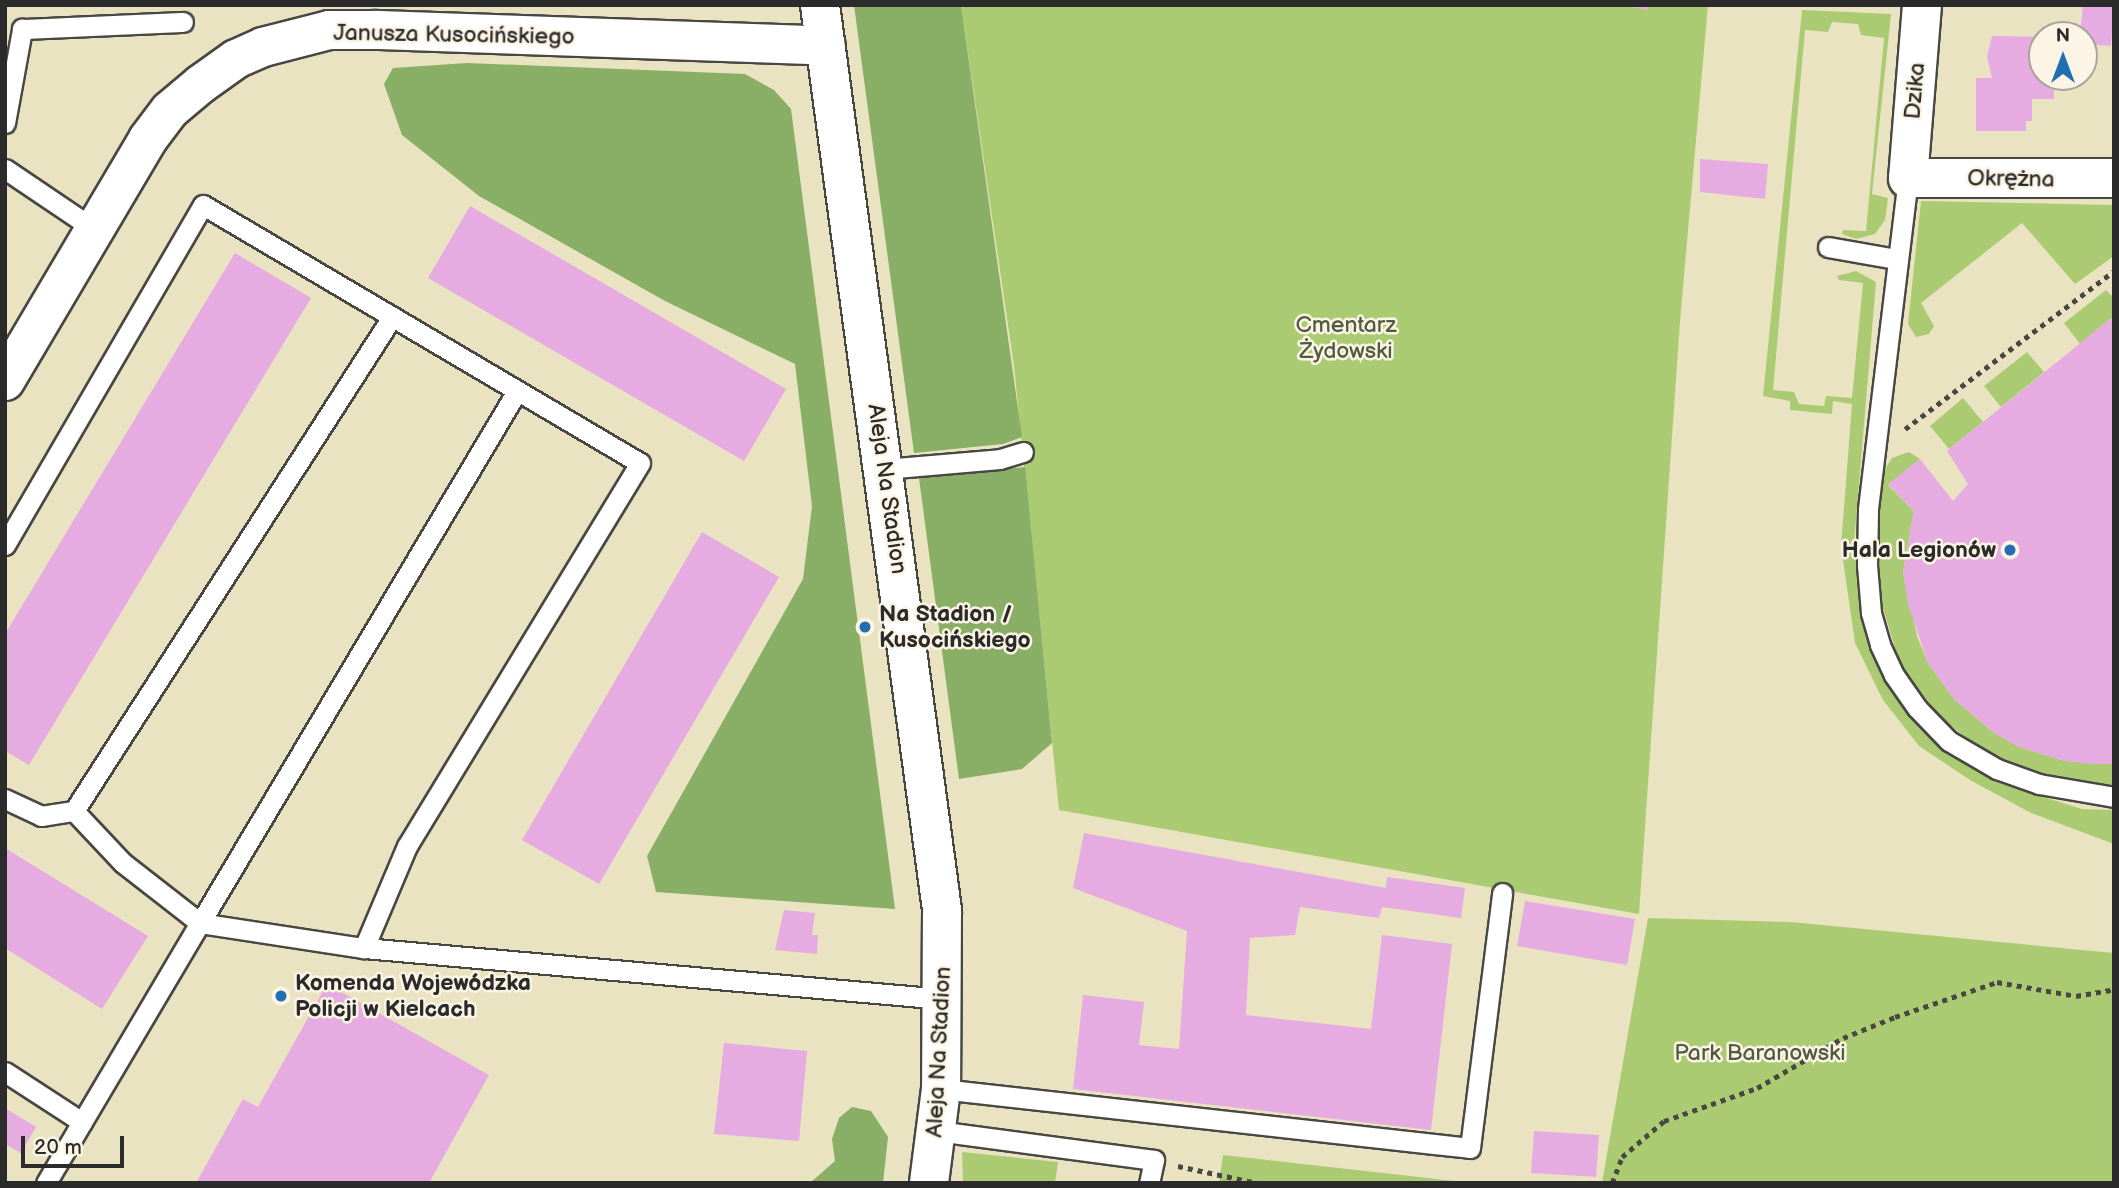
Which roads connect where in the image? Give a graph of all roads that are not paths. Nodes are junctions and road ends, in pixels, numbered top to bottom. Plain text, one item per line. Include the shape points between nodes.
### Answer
1 (820, 5) edge
2 (1922, 5) edge
3 (183, 22) dead end
4 (826, 46) junction
5 (5, 122) edge
6 (5, 169) edge
7 (1908, 178) junction
8 (2114, 178) edge
9 (94, 229) junction
10 (1828, 247) dead end
11 (1896, 259) junction
12 (392, 317) junction
13 (5, 381) edge
14 (517, 391) junction
15 (1023, 452) dead end
16 (884, 470) junction
17 (5, 545) edge
18 (2114, 797) edge
19 (5, 799) edge
20 (74, 811) junction
21 (1502, 893) dead end
22 (200, 923) junction
23 (364, 948) junction
24 (944, 999) junction
25 (5, 1072) edge
26 (941, 1090) junction
27 (82, 1122) junction
28 (937, 1131) junction
29 (46, 1183) edge
30 (929, 1183) edge
31 (1149, 1183) edge

1 - 4 street, Aleja Na Stadion
2 - 7 street, Dzika
3 - 5 lane via 22,29
4 - 9 street, Janusza Kusocińskiego via 377,30 329,30 293,37 236,59 170,110
4 - 16 street, Aleja Na Stadion
6 - 9 lane
7 - 8 street, Okrężna
7 - 11 lane
9 - 13 street, Janusza Kusocińskiego
10 - 11 lane
11 - 18 lane via 1867,565 1871,612 1894,675 1950,741 1997,769 2039,784
12 - 14 lane
12 - 17 lane via 203,205
12 - 20 lane
14 - 22 lane
14 - 23 lane via 640,463 407,846
15 - 16 lane
16 - 24 street, Aleja Na Stadion via 942,910
19 - 20 lane via 41,816
20 - 22 lane via 123,863
21 - 26 lane via 1471,1147
22 - 23 lane
22 - 27 lane
23 - 24 lane
24 - 26 street, Aleja Na Stadion
25 - 27 lane
26 - 28 street, Aleja Na Stadion
27 - 29 lane
28 - 30 street, Aleja Na Stadion
28 - 31 lane via 1154,1160

